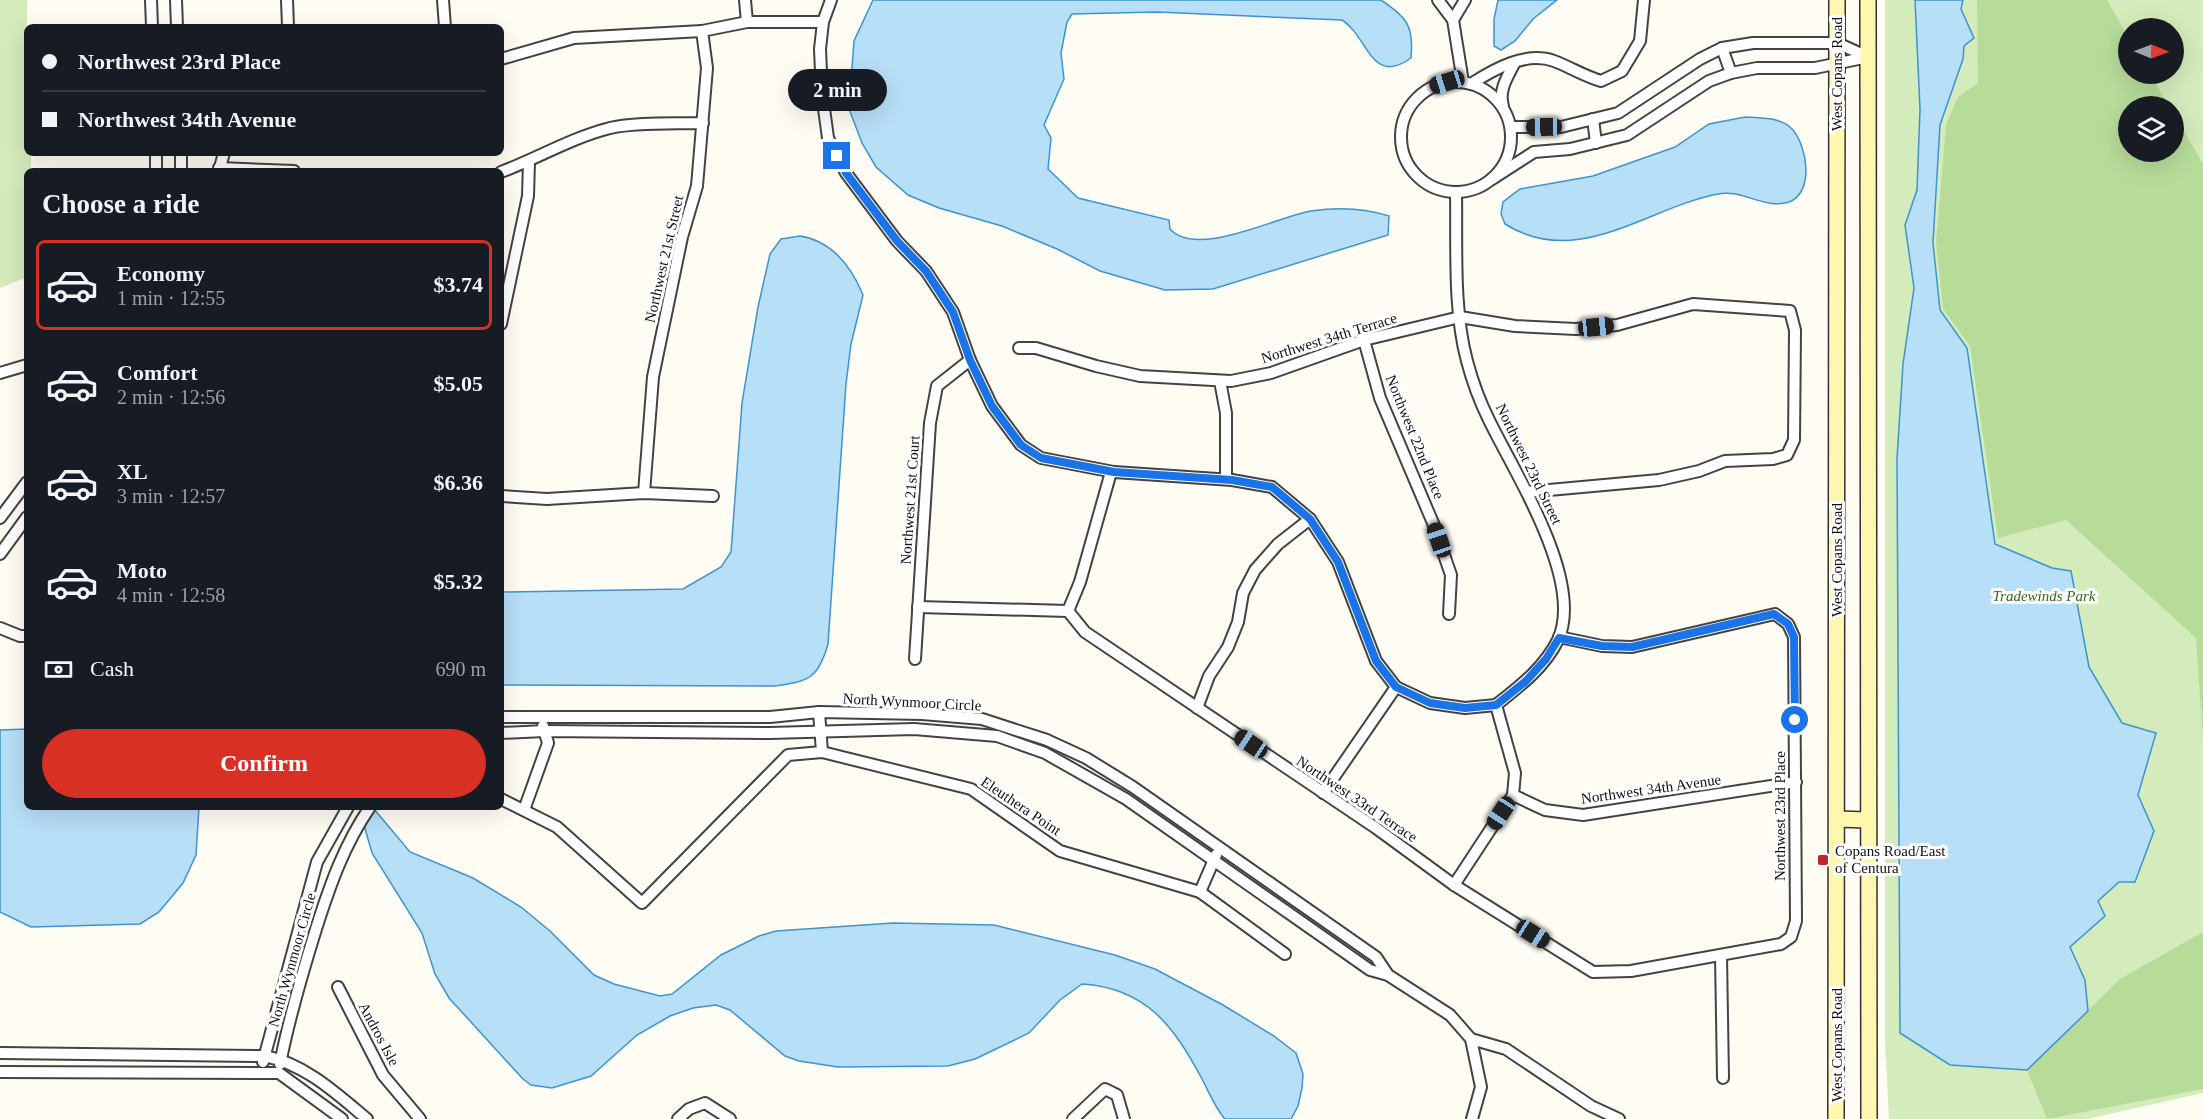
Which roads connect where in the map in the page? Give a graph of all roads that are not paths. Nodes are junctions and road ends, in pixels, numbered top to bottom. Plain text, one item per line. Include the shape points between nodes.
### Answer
1 (151, 0) edge
2 (176, 0) edge
3 (287, 0) edge
4 (443, 0) edge
5 (745, 0) edge
6 (831, 0) edge
7 (1438, 0) edge
8 (1465, 0) edge
9 (1644, 0) edge
10 (1837, 0) edge
11 (1868, 0) edge
12 (1453, 20) junction
13 (747, 22) junction
14 (823, 22) junction
15 (152, 24) edge
16 (177, 24) edge
17 (288, 24) edge
18 (445, 24) edge
19 (702, 32) junction
20 (1837, 43) junction
21 (1722, 48) junction
22 (1868, 57) junction
23 (504, 58) edge
24 (1515, 62) junction
25 (1837, 65) junction
26 (1731, 73) junction
27 (1467, 83) junction
28 (1505, 111) junction
29 (1593, 119) junction
30 (703, 123) junction
31 (1510, 127) junction
32 (1596, 143) junction
33 (529, 162) junction
34 (504, 171) edge
35 (1492, 179) junction
36 (1456, 193) junction
37 (504, 310) edge
38 (1460, 316) junction
39 (1365, 340) junction
40 (1019, 348) dead end
41 (970, 360) junction
42 (24, 366) edge
43 (0, 373) edge
44 (1220, 381) junction
45 (1111, 471) junction
46 (1226, 479) junction
47 (24, 486) edge
48 (1527, 492) junction
49 (644, 493) junction
50 (504, 496) edge
51 (713, 496) dead end
52 (0, 518) edge
53 (1310, 519) junction
54 (24, 521) edge
55 (0, 554) edge
56 (918, 607) junction
57 (1068, 611) junction
58 (1449, 614) dead end
59 (0, 628) edge
60 (24, 636) edge
61 (1559, 638) junction
62 (915, 659) dead end
63 (1396, 687) junction
64 (1496, 705) junction
65 (1197, 708) junction
66 (819, 712) junction
67 (504, 717) edge
68 (541, 717) junction
69 (822, 730) junction
70 (544, 731) junction
71 (504, 733) edge
72 (822, 752) junction
73 (1796, 782) junction
74 (1323, 793) junction
75 (1513, 795) junction
76 (504, 800) edge
77 (346, 810) edge
78 (368, 810) edge
79 (524, 810) junction
80 (1837, 819) junction
81 (1868, 820) junction
82 (1216, 855) junction
83 (1454, 885) junction
84 (1200, 892) junction
85 (1791, 937) joint
86 (1285, 954) dead end
87 (1721, 955) junction
88 (338, 987) dead end
89 (1471, 1039) junction
90 (0, 1053) edge
91 (264, 1056) junction
92 (281, 1059) junction
93 (260, 1071) junction
94 (0, 1072) edge
95 (279, 1073) junction
96 (1724, 1078) dead end
97 (342, 1119) edge
98 (367, 1119) edge
99 (420, 1119) edge
100 (678, 1119) edge
101 (730, 1119) edge
102 (1073, 1119) edge
103 (1124, 1119) edge
104 (1472, 1119) edge
105 (1619, 1119) edge
106 (1836, 1119) edge
107 (1869, 1119) edge

1 - 15 street
2 - 16 street
3 - 17 street
4 - 18 street
5 - 13 street
6 - 14 street
7 - 12 street
8 - 12 street
9 - 24 street via 1640,41 1622,71 1601,81 1553,61 1533,57
10 - 20 main road, West Copans Road
11 - 22 main road, West Copans Road
12 - 27 street
13 - 14 street
13 - 19 street
14 - 41 street via 820,61 828,138 846,173 897,241 926,271 953,312
19 - 23 street via 574,38
19 - 30 street, Northwest 21st Street via 707,68
20 - 21 street via 1753,43
20 - 22 street
20 - 25 main road, West Copans Road
21 - 26 street
21 - 29 street via 1618,113
22 - 25 street
22 - 81 main road, West Copans Road
24 - 27 street
24 - 28 street via 1503,86 1501,99
25 - 26 street via 1757,68
25 - 80 main road, West Copans Road
26 - 32 street via 1709,81 1627,135
27 - 28 street via 1485,89
27 - 36 street via 1447,82 1419,96 1408,108 1400,143 1414,174 1440,191
28 - 31 street
29 - 31 street via 1561,127
29 - 32 street
30 - 33 street via 612,128 564,142
30 - 49 street, Northwest 21st Street via 697,186 652,378
31 - 35 street via 1511,146
32 - 35 street via 1534,152
33 - 34 street
33 - 37 street via 528,196
35 - 36 street
36 - 38 street, Northwest 23rd Street
38 - 39 street, Northwest 34th Terrace
38 - 48 street, Northwest 23rd Street via 1466,360 1488,418
38 - 48 street, Northwest 34th Terrace via 1515,326 1576,329 1617,325 1693,304 1790,310 1795,330 1794,440 1787,455 1725,461 1659,480
39 - 44 street, Northwest 34th Terrace via 1271,373
39 - 58 street, Northwest 22nd Place via 1380,398 1451,575
40 - 44 street, Northwest 34th Terrace via 1036,348 1140,376
41 - 45 street via 992,406 1021,445 1041,458
41 - 56 street, Northwest 21st Court via 937,386 930,423
42 - 43 street
44 - 46 street via 1226,413
45 - 46 street
45 - 57 street
46 - 53 street via 1272,487
47 - 52 street
48 - 61 street, Northwest 23rd Street via 1546,532 1558,571 1563,604
49 - 50 street via 548,499
49 - 51 street
53 - 63 street via 1338,562 1376,661
53 - 65 street via 1278,544 1255,570 1242,593 1238,622 1228,647 1209,676
54 - 55 street
56 - 57 street
56 - 62 street, Northwest 21st Court
57 - 65 street, Northwest 33rd Terrace via 1085,632
59 - 60 street
61 - 64 street, Northwest 23rd Street via 1525,682
61 - 73 street, Northwest 23rd Place via 1632,647 1774,614 1788,624 1794,637
63 - 64 street via 1430,703 1465,708
63 - 74 street
64 - 75 street via 1515,773
65 - 74 street, Northwest 33rd Terrace
66 - 68 street, North Wynmoor Circle via 770,717
66 - 69 street
66 - 82 street, North Wynmoor Circle via 982,719 1047,740 1133,787
67 - 68 street, North Wynmoor Circle
68 - 70 street
69 - 70 street, North Wynmoor Circle
69 - 72 street
69 - 82 street, North Wynmoor Circle via 914,729 997,736 1080,771
70 - 71 street, North Wynmoor Circle
70 - 79 street via 548,743
72 - 79 street, Eleuthera Point via 788,755 642,903 557,827
72 - 84 street, Eleuthera Point via 971,789 1060,851
73 - 75 street, Northwest 34th Avenue via 1583,815 1545,810
73 - 85 street, Northwest 23rd Place via 1796,921
74 - 83 street, Northwest 33rd Terrace
75 - 83 street
76 - 79 street, Eleuthera Point
77 - 91 street, North Wynmoor Circle via 317,862
78 - 92 street, North Wynmoor Circle via 352,833 326,892
80 - 81 main road
80 - 106 main road, West Copans Road
81 - 107 main road, West Copans Road
82 - 84 street
82 - 89 street, North Wynmoor Circle via 1376,957 1388,975 1450,1015
83 - 87 street, Northwest 33rd Terrace via 1593,972 1631,971
84 - 86 street, Eleuthera Point
85 - 87 street, Northwest 33rd Terrace via 1781,944
87 - 96 street
88 - 99 street, Andros Isle via 383,1075
89 - 104 street, North Wynmoor Circle via 1481,1087
89 - 105 street via 1506,1050 1591,1106
90 - 91 street
91 - 92 street
91 - 93 street, North Wynmoor Circle
92 - 95 street, North Wynmoor Circle
92 - 98 street via 338,1093
93 - 94 street
93 - 95 street
95 - 97 street
100 - 101 street via 705,1103
102 - 103 street via 1105,1089 1117,1095

